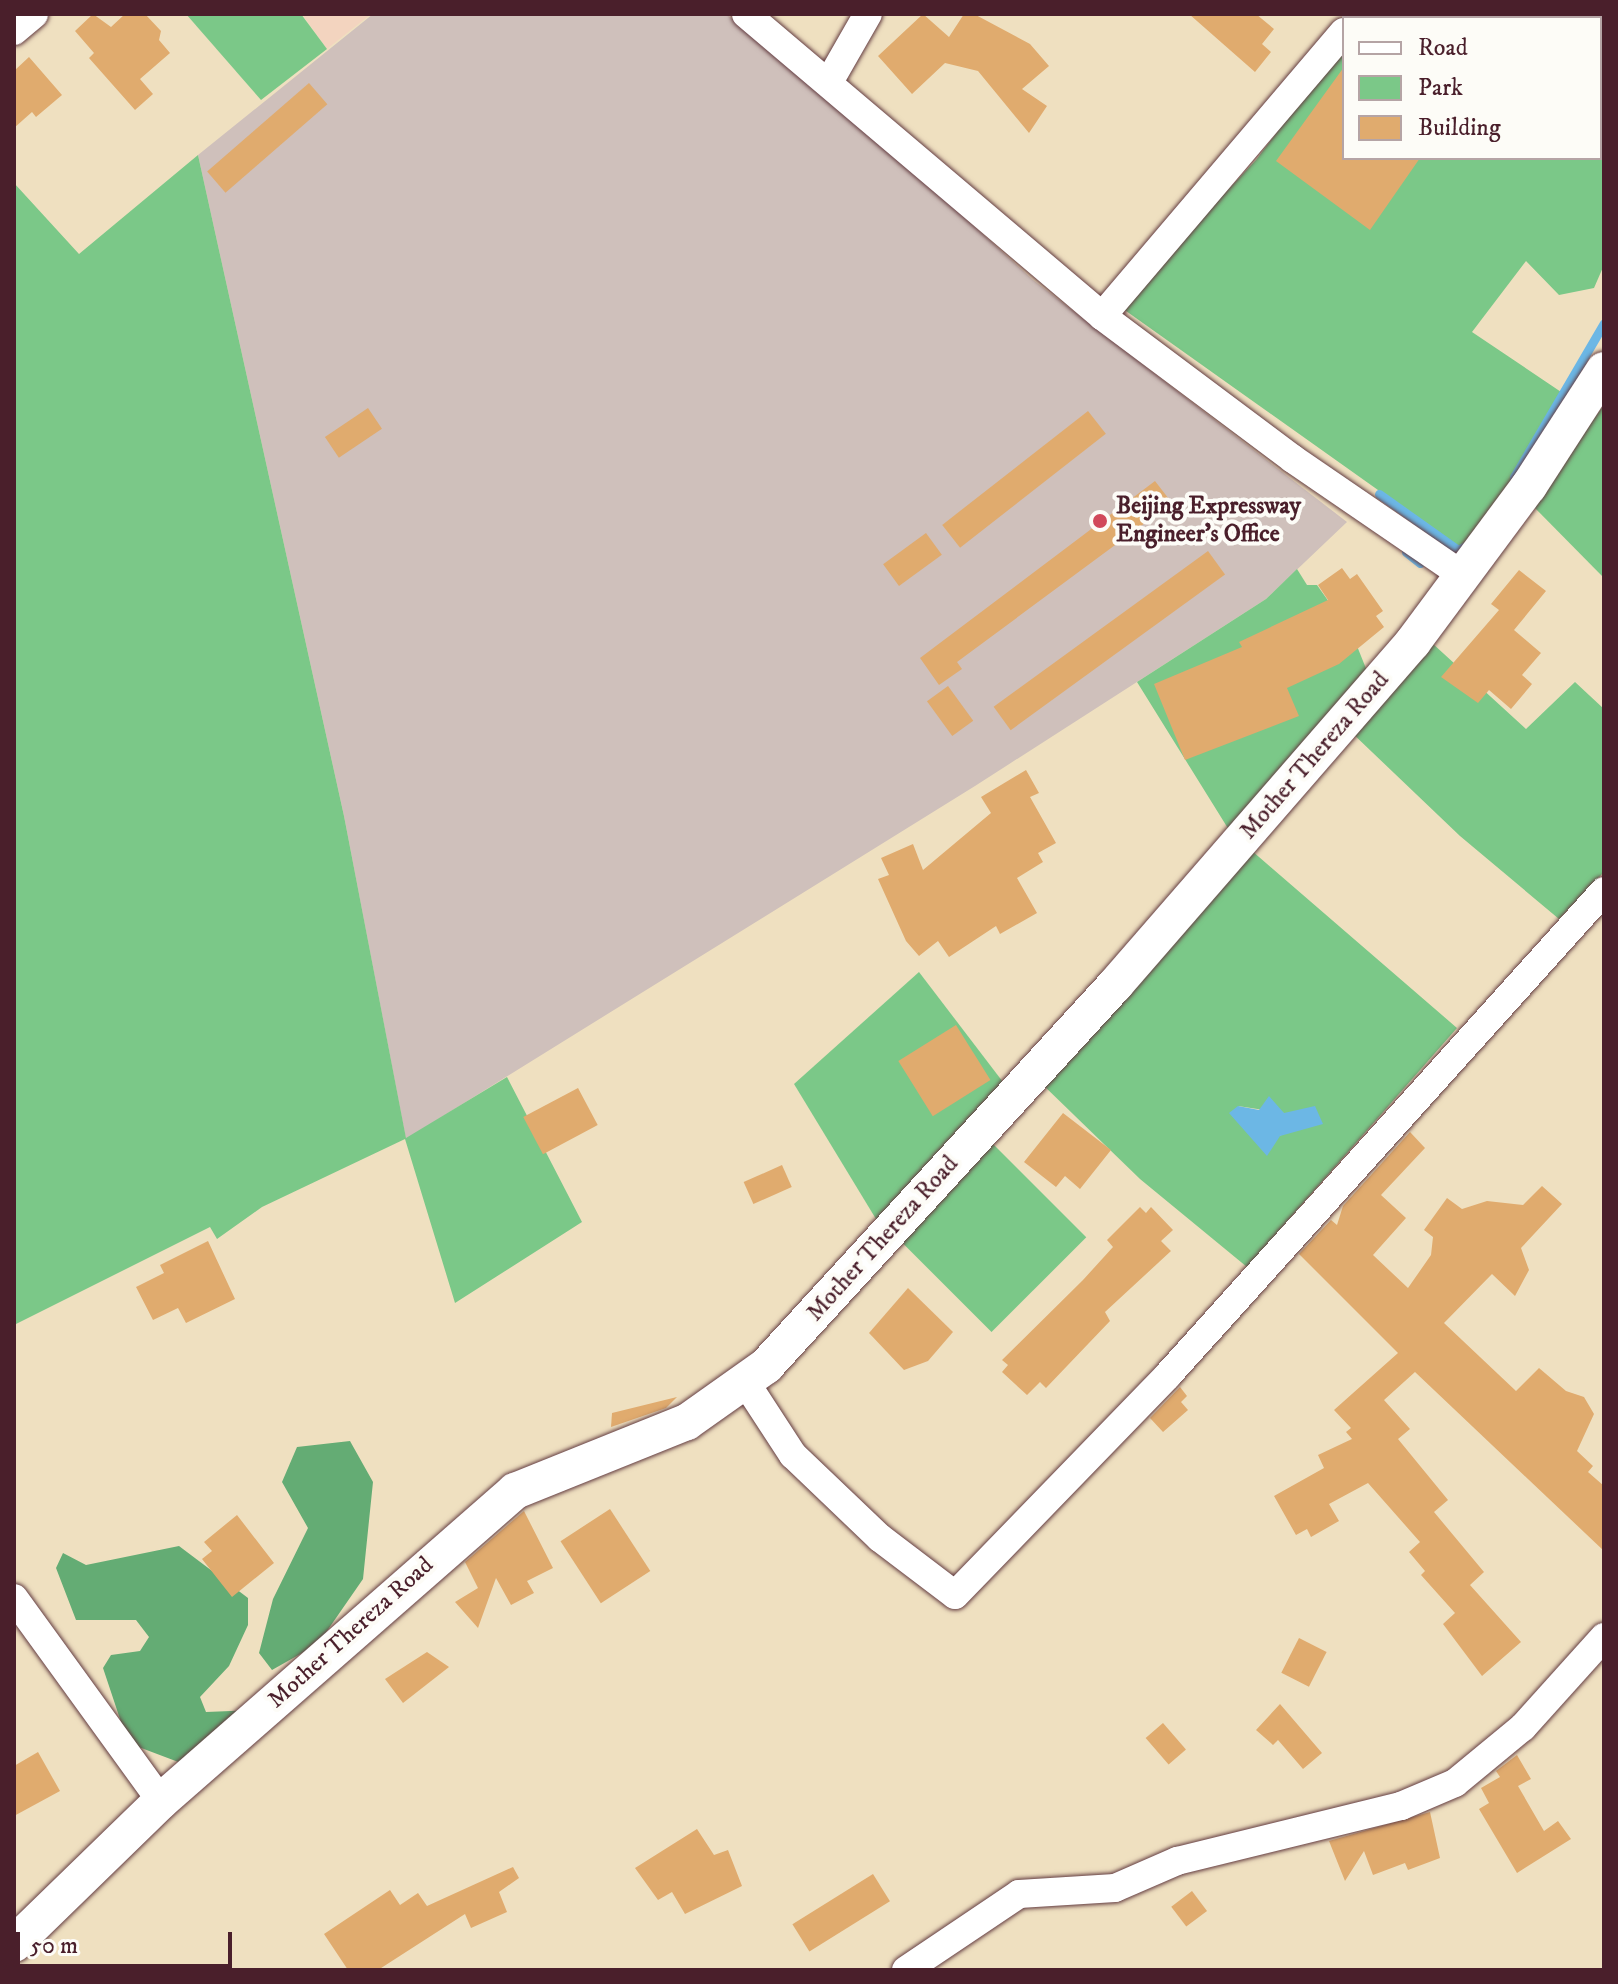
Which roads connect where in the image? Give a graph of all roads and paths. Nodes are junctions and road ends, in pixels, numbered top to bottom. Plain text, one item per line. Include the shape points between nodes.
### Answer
1 (34, 14) edge
2 (746, 14) edge
3 (868, 14) edge
4 (14, 31) edge
5 (1342, 34) edge
6 (829, 82) junction
7 (1102, 316) junction
8 (1604, 370) edge
9 (1464, 576) junction
10 (1604, 891) edge
11 (746, 1383) junction
12 (14, 1598) edge
13 (1604, 1637) edge
14 (161, 1801) junction
15 (14, 1944) edge
16 (906, 1970) edge

1 - 4 street
2 - 6 street
3 - 6 street
5 - 7 street
6 - 7 street
7 - 9 street via 1293,459
8 - 9 street, Mother Thereza Road
9 - 11 street, Mother Thereza Road via 1115,985 787,1345
10 - 11 street via 1168,1375 955,1595 880,1538 793,1455
11 - 14 street, Mother Thereza Road via 639,1444 548,1474 515,1491
12 - 14 street
13 - 16 street via 1523,1727 1455,1783 1388,1810 1177,1861 1115,1888 1019,1894
14 - 15 street, Mother Thereza Road

